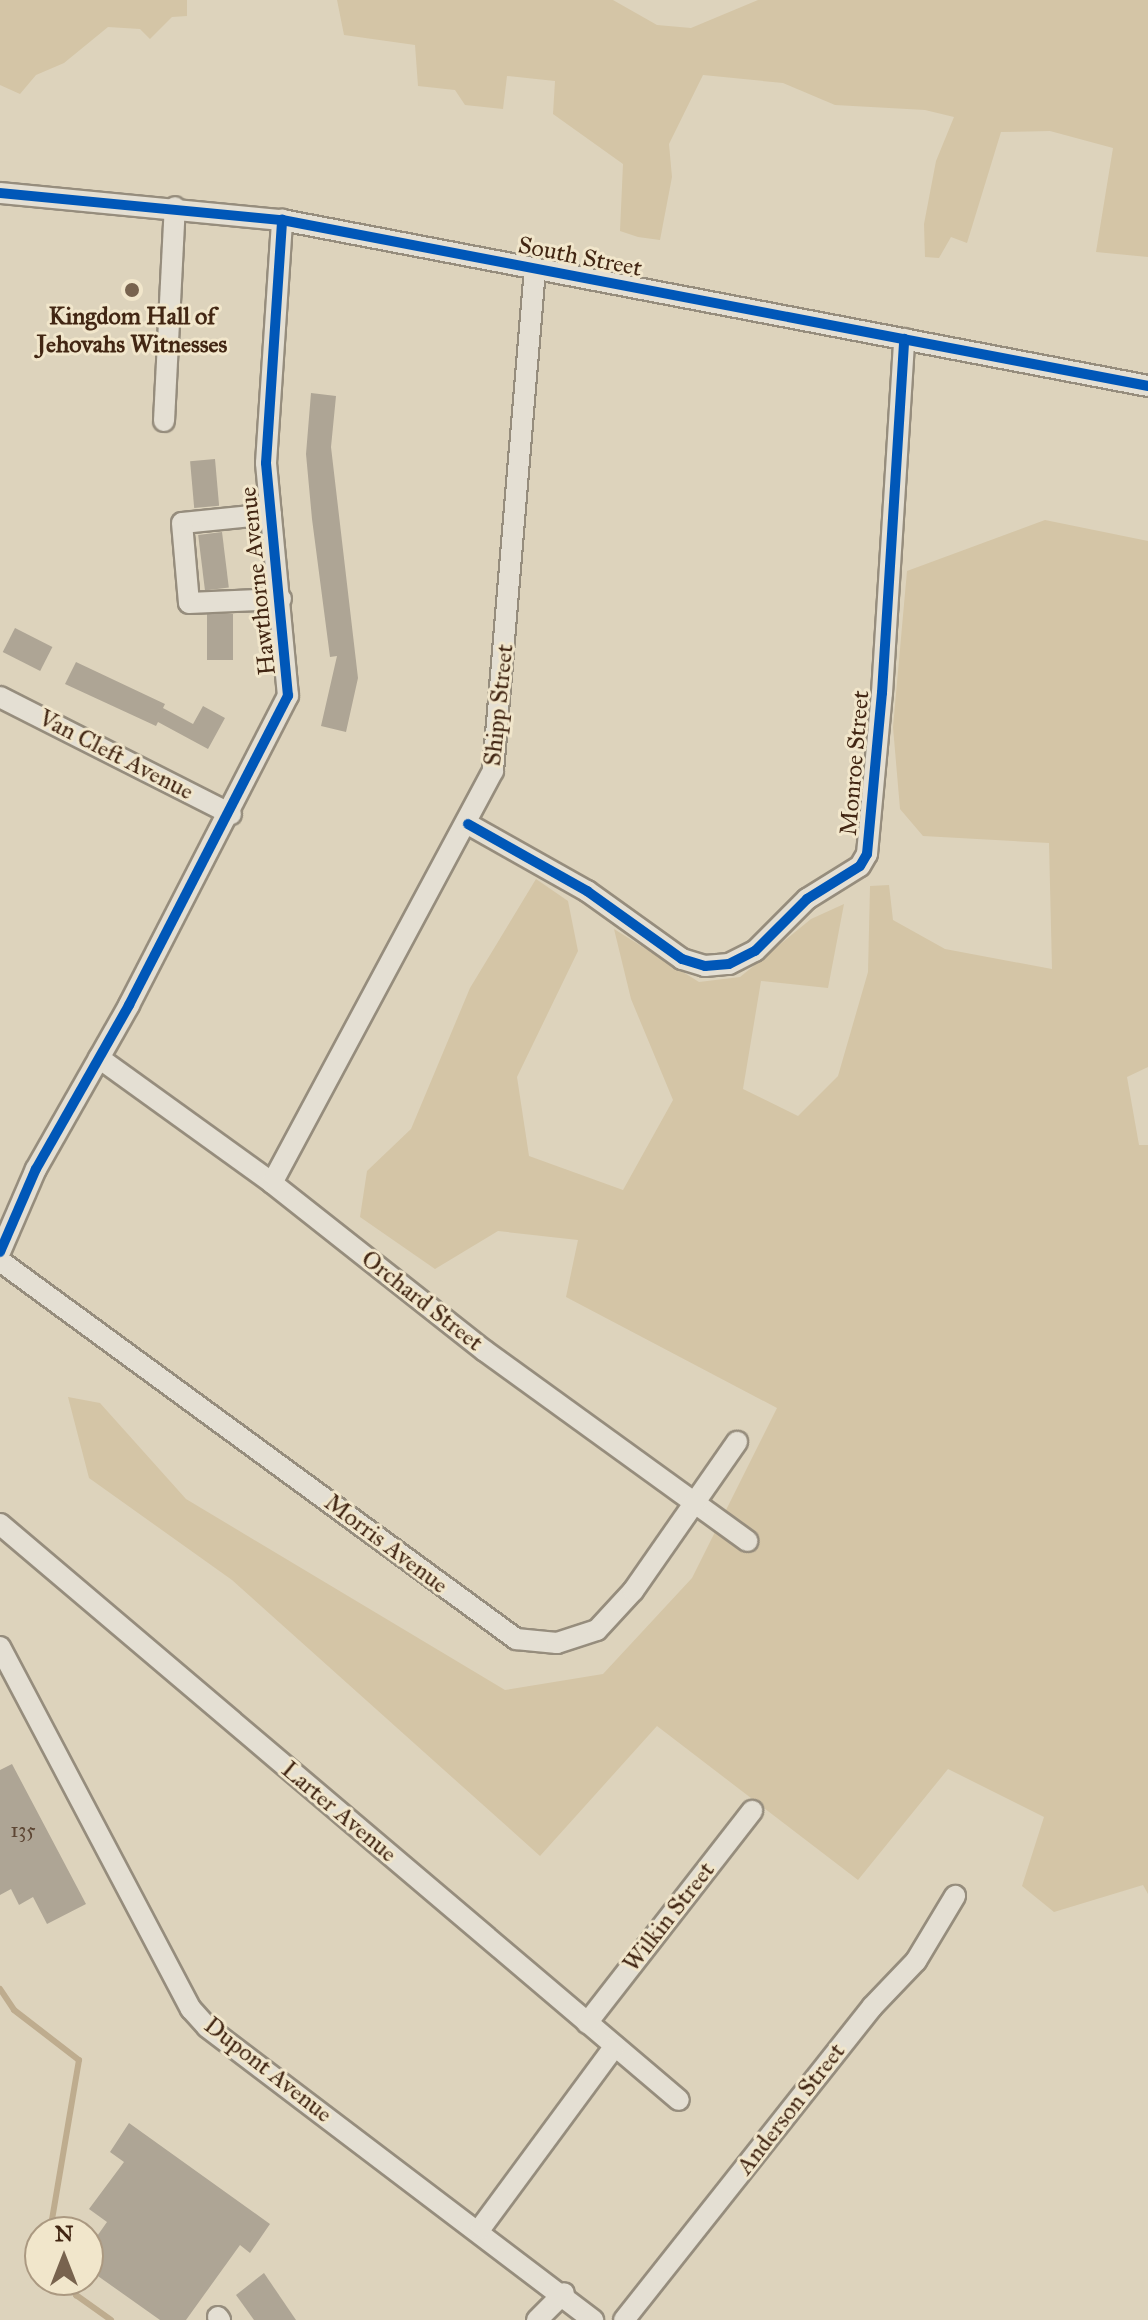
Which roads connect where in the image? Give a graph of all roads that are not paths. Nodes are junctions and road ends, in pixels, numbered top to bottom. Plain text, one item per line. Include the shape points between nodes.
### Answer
1 (0, 193) edge
2 (175, 207) junction
3 (282, 220) junction
4 (535, 269) junction
5 (904, 339) junction
6 (1148, 386) edge
7 (164, 421) dead end
8 (271, 514) junction
9 (281, 599) junction
10 (0, 697) edge
11 (231, 814) junction
12 (468, 824) junction
13 (99, 1058) junction
14 (272, 1183) junction
15 (0, 1252) edge
16 (0, 1261) edge
17 (737, 1442) dead end
18 (693, 1502) junction
19 (0, 1524) edge
20 (747, 1541) dead end
21 (0, 1647) edge
22 (752, 1811) dead end
23 (955, 1896) dead end
24 (587, 2023) junction
25 (615, 2046) junction
26 (679, 2100) dead end
27 (480, 2229) junction
28 (564, 2293) junction
29 (537, 2320) edge
30 (593, 2320) edge
31 (624, 2320) edge

1 - 2 street, South Street
2 - 3 street, South Street
2 - 7 street
3 - 4 street, South Street
3 - 8 street, Hawthorne Avenue via 266,463
4 - 5 street, South Street
4 - 12 street, Shipp Street via 497,757
5 - 6 street, South Street
5 - 12 street, Monroe Street via 882,693 867,854 860,866 807,899 755,951 729,964 705,966 682,959 587,891
8 - 9 street, Hawthorne Avenue
8 - 9 street via 182,523 189,603
9 - 11 street, Hawthorne Avenue via 288,696
10 - 11 street, Van Cleft Avenue
11 - 13 street, Hawthorne Avenue
12 - 14 street, Shipp Street
13 - 14 street, Orchard Street
13 - 15 street, Hawthorne Avenue via 36,1169
14 - 18 street, Orchard Street via 485,1351
16 - 18 street, Morris Avenue via 516,1639 557,1643 597,1630 633,1591
17 - 18 street, Morris Avenue
18 - 20 street, Orchard Street
19 - 24 street, Larter Avenue
21 - 27 street, Dupont Avenue via 191,2009 207,2027
22 - 24 street, Wilkin Street
23 - 31 street, Anderson Street via 916,1961 872,2007
24 - 25 street, Larter Avenue
25 - 26 street, Larter Avenue
25 - 27 street
27 - 28 street, Dupont Avenue
28 - 29 street
28 - 30 street, Dupont Avenue

